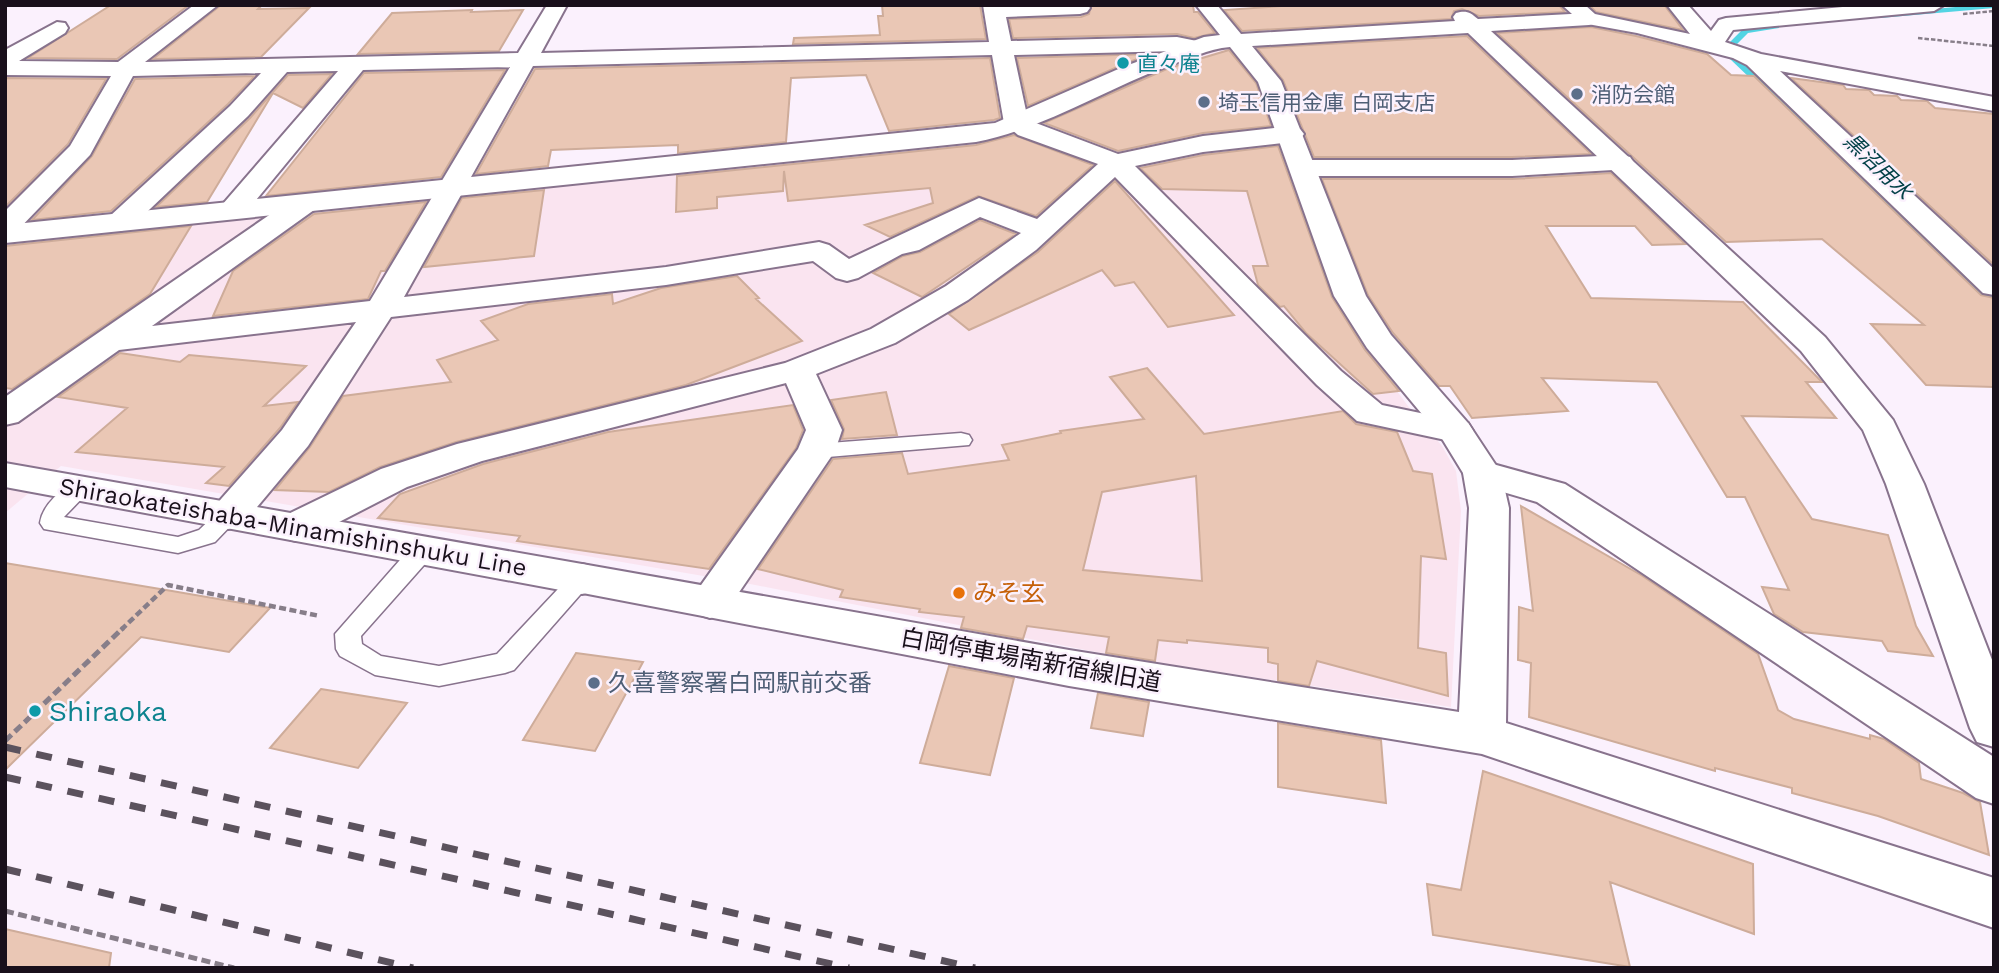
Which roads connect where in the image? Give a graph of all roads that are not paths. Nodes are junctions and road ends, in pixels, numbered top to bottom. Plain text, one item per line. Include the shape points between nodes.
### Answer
1 (208, 5) edge
2 (557, 5) edge
3 (1206, 5) edge
4 (1676, 5) edge
5 (1934, 5) edge
6 (1899, 7) edge
7 (994, 8) edge
8 (1080, 9) dead end
9 (1802, 10) edge
10 (1581, 12) edge
11 (1462, 16) edge
12 (57, 28) dead end
13 (1236, 40) junction
14 (1712, 46) junction
15 (1002, 47) junction
16 (1194, 47) junction
17 (5, 60) edge
18 (1755, 60) junction
19 (523, 61) junction
20 (356, 64) junction
21 (281, 65) junction
22 (5, 68) edge
23 (126, 69) junction
24 (1994, 104) edge
25 (1017, 123) junction
26 (1291, 134) junction
27 (1116, 162) junction
28 (1621, 163) junction
29 (1303, 168) junction
30 (450, 188) junction
31 (304, 204) junction
32 (232, 211) junction
33 (120, 222) junction
34 (5, 227) edge
35 (1041, 230) junction
36 (5, 234) edge
37 (1994, 286) edge
38 (381, 309) junction
39 (107, 341) junction
40 (797, 370) junction
41 (5, 414) edge
42 (1455, 431) junction
43 (961, 440) dead end
44 (816, 451) junction
45 (1482, 474) junction
46 (5, 475) edge
47 (228, 516) junction
48 (296, 527) junction
49 (423, 550) junction
50 (582, 579) junction
51 (710, 602) junction
52 (1994, 728) edge
53 (1482, 735) junction
54 (1994, 783) edge
55 (1994, 904) edge

1 - 23 street via 129,62
2 - 19 street
3 - 13 street
4 - 14 street
5 - 6 street
6 - 9 street
7 - 8 street
7 - 15 street
9 - 14 street via 1726,24
10 - 11 street
10 - 14 street
11 - 13 street
11 - 28 street
12 - 17 street
13 - 16 street
13 - 26 street via 1269,81
14 - 18 street
15 - 16 street
15 - 19 street
15 - 25 street
16 - 25 street
18 - 24 street
18 - 37 street
19 - 20 street
19 - 30 street
20 - 21 street
20 - 32 street
21 - 23 street
21 - 33 street via 239,111
22 - 23 street
23 - 34 street via 81,150
25 - 27 street
25 - 30 street via 976,134
26 - 27 street via 1203,144
26 - 29 street
27 - 35 street
27 - 42 street via 1370,414
28 - 29 street
28 - 52 street via 1813,344 1880,428
29 - 42 street via 1350,296 1379,341
30 - 31 street
30 - 38 street
31 - 32 street
31 - 39 street
32 - 33 street
33 - 36 street
35 - 38 street via 979,206 847,272 819,251 666,276
35 - 40 street via 957,293 883,336
38 - 39 street
38 - 47 street via 295,438
39 - 41 street
40 - 44 street via 824,430
40 - 48 street via 470,452 394,478
42 - 45 street
43 - 44 lane
44 - 51 street
45 - 53 street via 1489,508
45 - 54 street via 1551,493
46 - 47 street, Shiraokateishaba-Minamishinshuku Line
47 - 48 street, Shiraokateishaba-Minamishinshuku Line
48 - 49 street, Shiraokateishaba-Minamishinshuku Line
49 - 50 street, Shiraokateishaba-Minamishinshuku Line
49 - 50 lane via 348,634 349,649 375,665 439,676 505,663
50 - 51 street, 白岡停車場南新宿線旧道
51 - 53 street, 白岡停車場南新宿線旧道 via 1069,668
53 - 55 street, 白岡停車場南新宿線旧道

